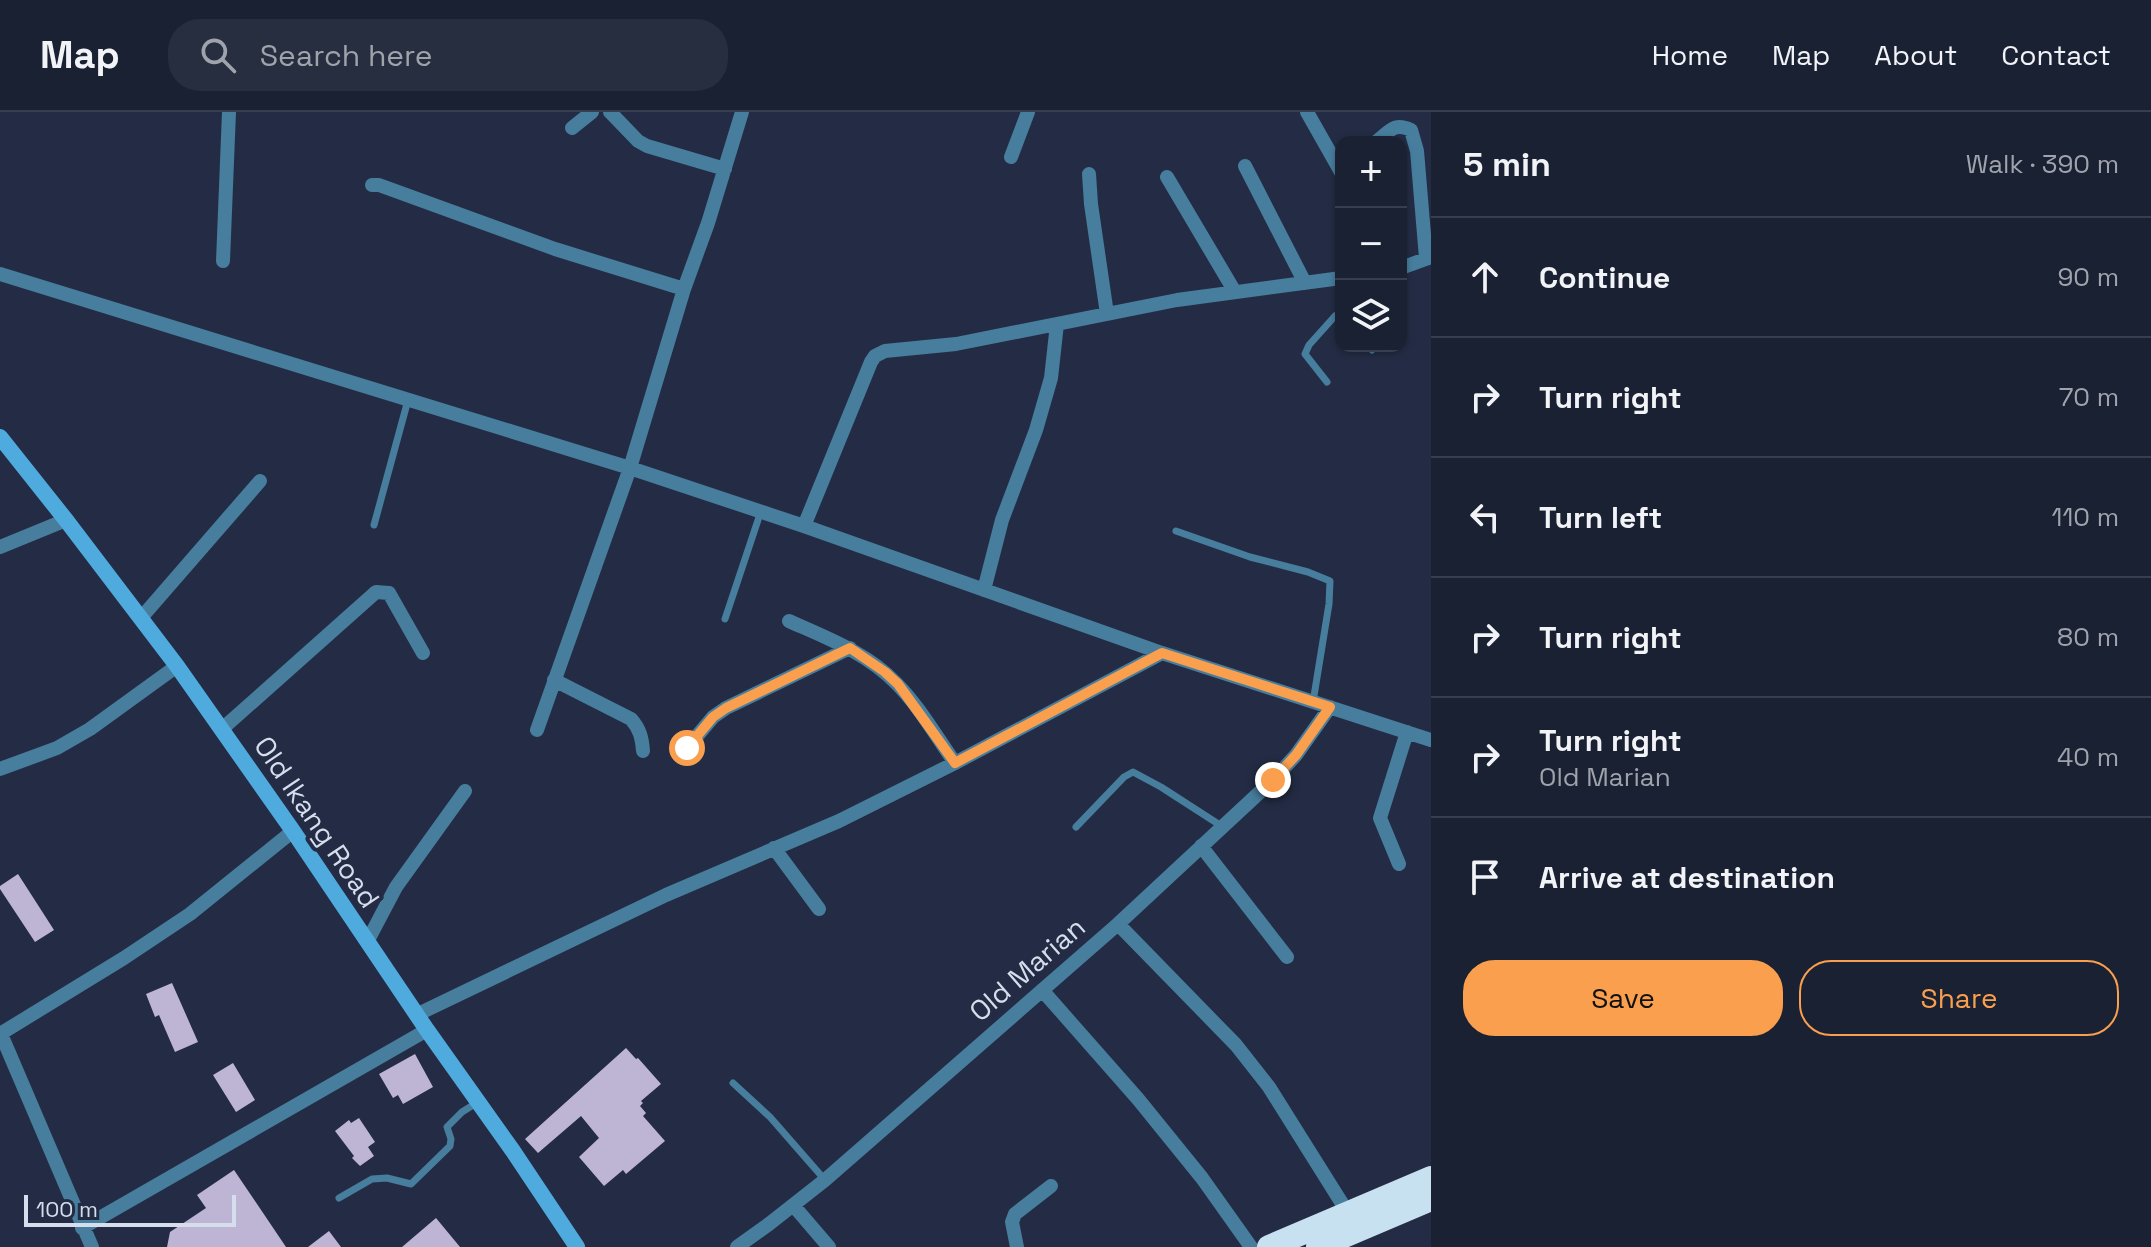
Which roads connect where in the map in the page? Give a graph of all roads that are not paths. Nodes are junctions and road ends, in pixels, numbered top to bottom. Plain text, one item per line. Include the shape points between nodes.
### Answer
1 (229, 112) edge
2 (592, 112) edge
3 (610, 112) edge
4 (742, 112) edge
5 (1028, 112) edge
6 (1307, 112) edge
7 (572, 128) dead end
8 (1384, 136) edge
9 (1011, 157) dead end
10 (1335, 161) edge
11 (1245, 166) dead end
12 (725, 169) junction
13 (1089, 174) dead end
14 (1167, 177) dead end
15 (372, 185) dead end
16 (1429, 258) edge
17 (223, 261) dead end
18 (1407, 266) edge
19 (0, 274) edge
20 (1335, 279) edge
21 (1305, 283) junction
22 (684, 289) junction
23 (1235, 292) junction
24 (1107, 314) junction
25 (1335, 316) edge
26 (1057, 324) junction
27 (1327, 382) dead end
28 (408, 400) junction
29 (0, 437) edge
30 (630, 468) junction
31 (260, 481) dead end
32 (761, 511) junction
33 (66, 520) junction
34 (374, 525) dead end
35 (804, 526) junction
36 (1176, 531) dead end
37 (0, 547) edge
38 (984, 590) junction
39 (141, 618) junction
40 (725, 619) dead end
41 (789, 621) dead end
42 (850, 648) junction
43 (423, 653) dead end
44 (1162, 653) junction
45 (177, 666) junction
46 (554, 680) junction
47 (1313, 702) junction
48 (1330, 707) junction
49 (222, 729) junction
50 (537, 730) dead end
51 (1407, 732) junction
52 (1431, 740) edge
53 (687, 748) dead end
54 (643, 751) dead end
55 (955, 763) junction
56 (0, 769) edge
57 (465, 791) dead end
58 (1076, 827) dead end
59 (1223, 827) junction
60 (293, 831) junction
61 (1201, 846) junction
62 (774, 848) junction
63 (1399, 864) dead end
64 (819, 909) dead end
65 (1118, 924) junction
66 (367, 942) junction
67 (1287, 957) dead end
68 (1042, 990) junction
69 (416, 1015) junction
70 (427, 1030) junction
71 (0, 1034) edge
72 (733, 1083) dead end
73 (478, 1102) junction
74 (1431, 1178) edge
75 (825, 1180) junction
76 (1051, 1186) dead end
77 (339, 1198) dead end
78 (1431, 1199) edge
79 (793, 1205) junction
80 (1348, 1213) junction
81 (82, 1228) junction
82 (92, 1247) edge
83 (577, 1247) edge
84 (737, 1247) edge
85 (829, 1247) edge
86 (1017, 1247) edge
87 (1251, 1247) edge
88 (1269, 1247) edge
89 (1318, 1247) edge

1 - 17 street
2 - 7 street
3 - 12 street via 647,146
4 - 12 street
5 - 9 street
6 - 10 street
8 - 16 street via 1395,127 1411,130
11 - 21 street
12 - 22 street
13 - 24 street
14 - 23 street
15 - 22 street
16 - 18 street
19 - 28 street
20 - 21 street
21 - 23 street
22 - 30 street
23 - 24 street
24 - 26 street
25 - 27 lane via 1305,354
26 - 35 street via 875,356
26 - 38 street via 1051,378
28 - 30 street
28 - 34 lane
29 - 33 street, Old Ikang Road
30 - 32 street
30 - 46 street
31 - 39 street
32 - 35 street
32 - 40 lane
33 - 37 street
33 - 39 street, Old Ikang Road
35 - 38 street
36 - 47 lane via 1330,581
38 - 44 street
39 - 45 street, Old Ikang Road
41 - 42 street
42 - 53 street via 726,708
42 - 55 street via 898,684
43 - 49 street via 389,593 376,592
44 - 47 street
44 - 55 street
45 - 49 street, Old Ikang Road
45 - 56 street via 57,748
46 - 50 street
46 - 54 street via 631,719 638,726
47 - 48 street
48 - 51 street
48 - 59 street, Old Marian via 1296,755
49 - 60 street, Old Ikang Road
51 - 52 street
51 - 63 street via 1380,818
55 - 62 street
57 - 66 street via 396,887
58 - 59 lane via 1133,772
59 - 61 street, Old Marian
60 - 66 street, Old Ikang Road
60 - 71 street via 190,914
61 - 65 street, Old Marian
61 - 67 street
62 - 64 street
62 - 69 street
65 - 68 street, Old Marian
65 - 80 street via 1244,1055
66 - 69 street, Old Ikang Road
68 - 75 street, Old Marian
68 - 87 street via 1138,1099
69 - 70 street, Old Ikang Road
70 - 73 street, Old Ikang Road
70 - 81 street
71 - 81 street
72 - 75 lane
73 - 77 lane via 447,1127 450,1146 411,1184 372,1179
73 - 83 street, Old Ikang Road
74 - 80 highway
75 - 79 street, Old Marian
76 - 86 street via 1015,1214
78 - 89 highway
79 - 84 street, Old Marian
79 - 85 street
80 - 88 highway
81 - 82 street

